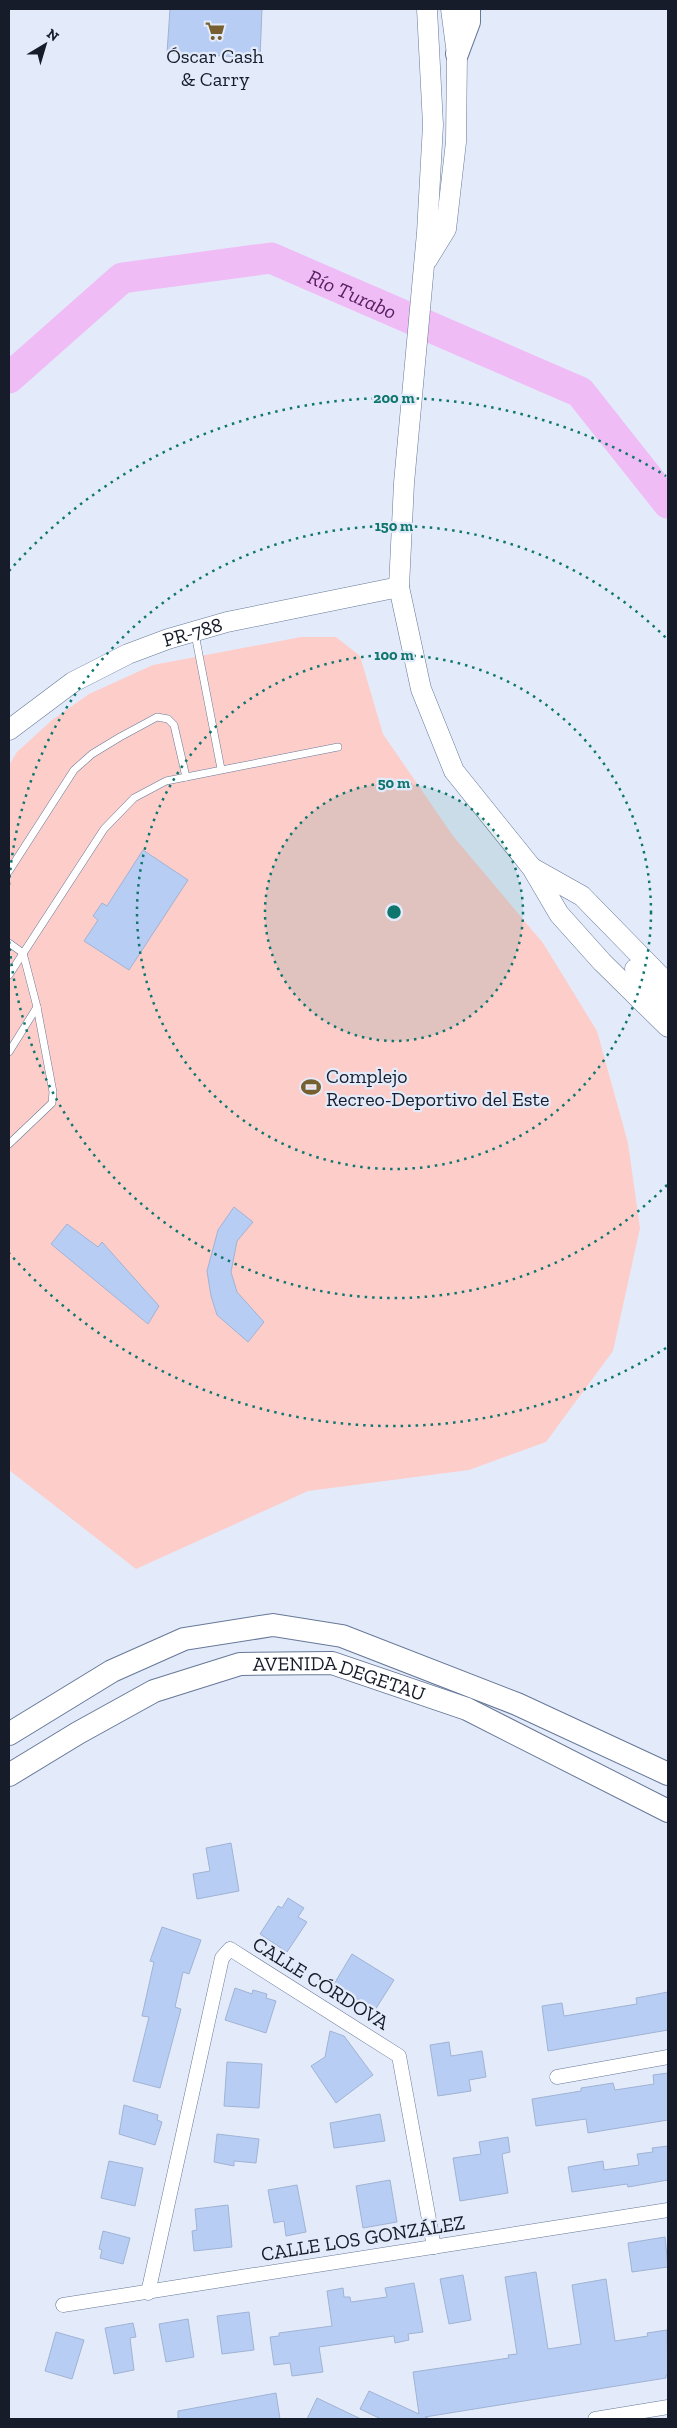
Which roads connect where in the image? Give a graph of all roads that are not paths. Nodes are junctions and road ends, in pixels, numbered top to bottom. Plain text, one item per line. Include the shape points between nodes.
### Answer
1 (427, 9) edge
2 (451, 9) edge
3 (469, 9) edge
4 (457, 54) junction
5 (424, 264) junction
6 (399, 587) junction
7 (194, 632) junction
8 (9, 730) edge
9 (338, 747) dead end
10 (221, 770) junction
11 (186, 777) junction
12 (532, 868) junction
13 (9, 871) edge
14 (607, 922) junction
15 (9, 943) edge
16 (23, 953) junction
17 (9, 974) edge
18 (668, 984) edge
19 (37, 1007) junction
20 (668, 1021) edge
21 (668, 1027) edge
22 (9, 1052) edge
23 (9, 1144) edge
24 (9, 1734) edge
25 (668, 1774) edge
26 (9, 1775) edge
27 (668, 1811) edge
28 (668, 2057) edge
29 (557, 2077) dead end
30 (668, 2210) edge
31 (434, 2247) junction
32 (148, 2293) junction
33 (63, 2304) dead end
34 (668, 2407) edge
35 (595, 2419) edge

1 - 5 main road via 433,124
2 - 4 main road
3 - 4 main road
4 - 5 main road via 456,142 446,230
5 - 6 main road via 404,483
6 - 7 main road, PR-788 / PR-788 via 299,606
6 - 12 main road via 420,689 454,771
7 - 8 main road, PR-788 / PR-788 via 128,654 80,678
7 - 10 lane
9 - 10 lane
10 - 11 lane
11 - 13 lane via 174,725 168,719 158,717 120,737 92,754 74,770
11 - 16 lane via 166,781 150,789 119,811
12 - 14 main road via 582,896
12 - 21 main road via 559,914
14 - 18 main road
14 - 20 main road via 623,953 660,997
15 - 16 lane
16 - 17 lane
16 - 19 lane
19 - 22 lane
19 - 23 lane via 53,1092 52,1103
24 - 25 main road, AVENIDA DEGETAU via 112,1671 184,1639 273,1625 342,1636 517,1704
26 - 27 main road, AVENIDA DEGETAU via 78,1732 154,1691 240,1664 332,1663 467,1709
28 - 29 street
30 - 31 street, CALLE LOS GONZÁLEZ
31 - 32 street, CALLE LOS GONZÁLEZ
31 - 32 street, CALLE CÓRDOVA via 399,2056 230,1949 222,1958
32 - 33 street, CALLE LOS GONZÁLEZ
34 - 35 street

